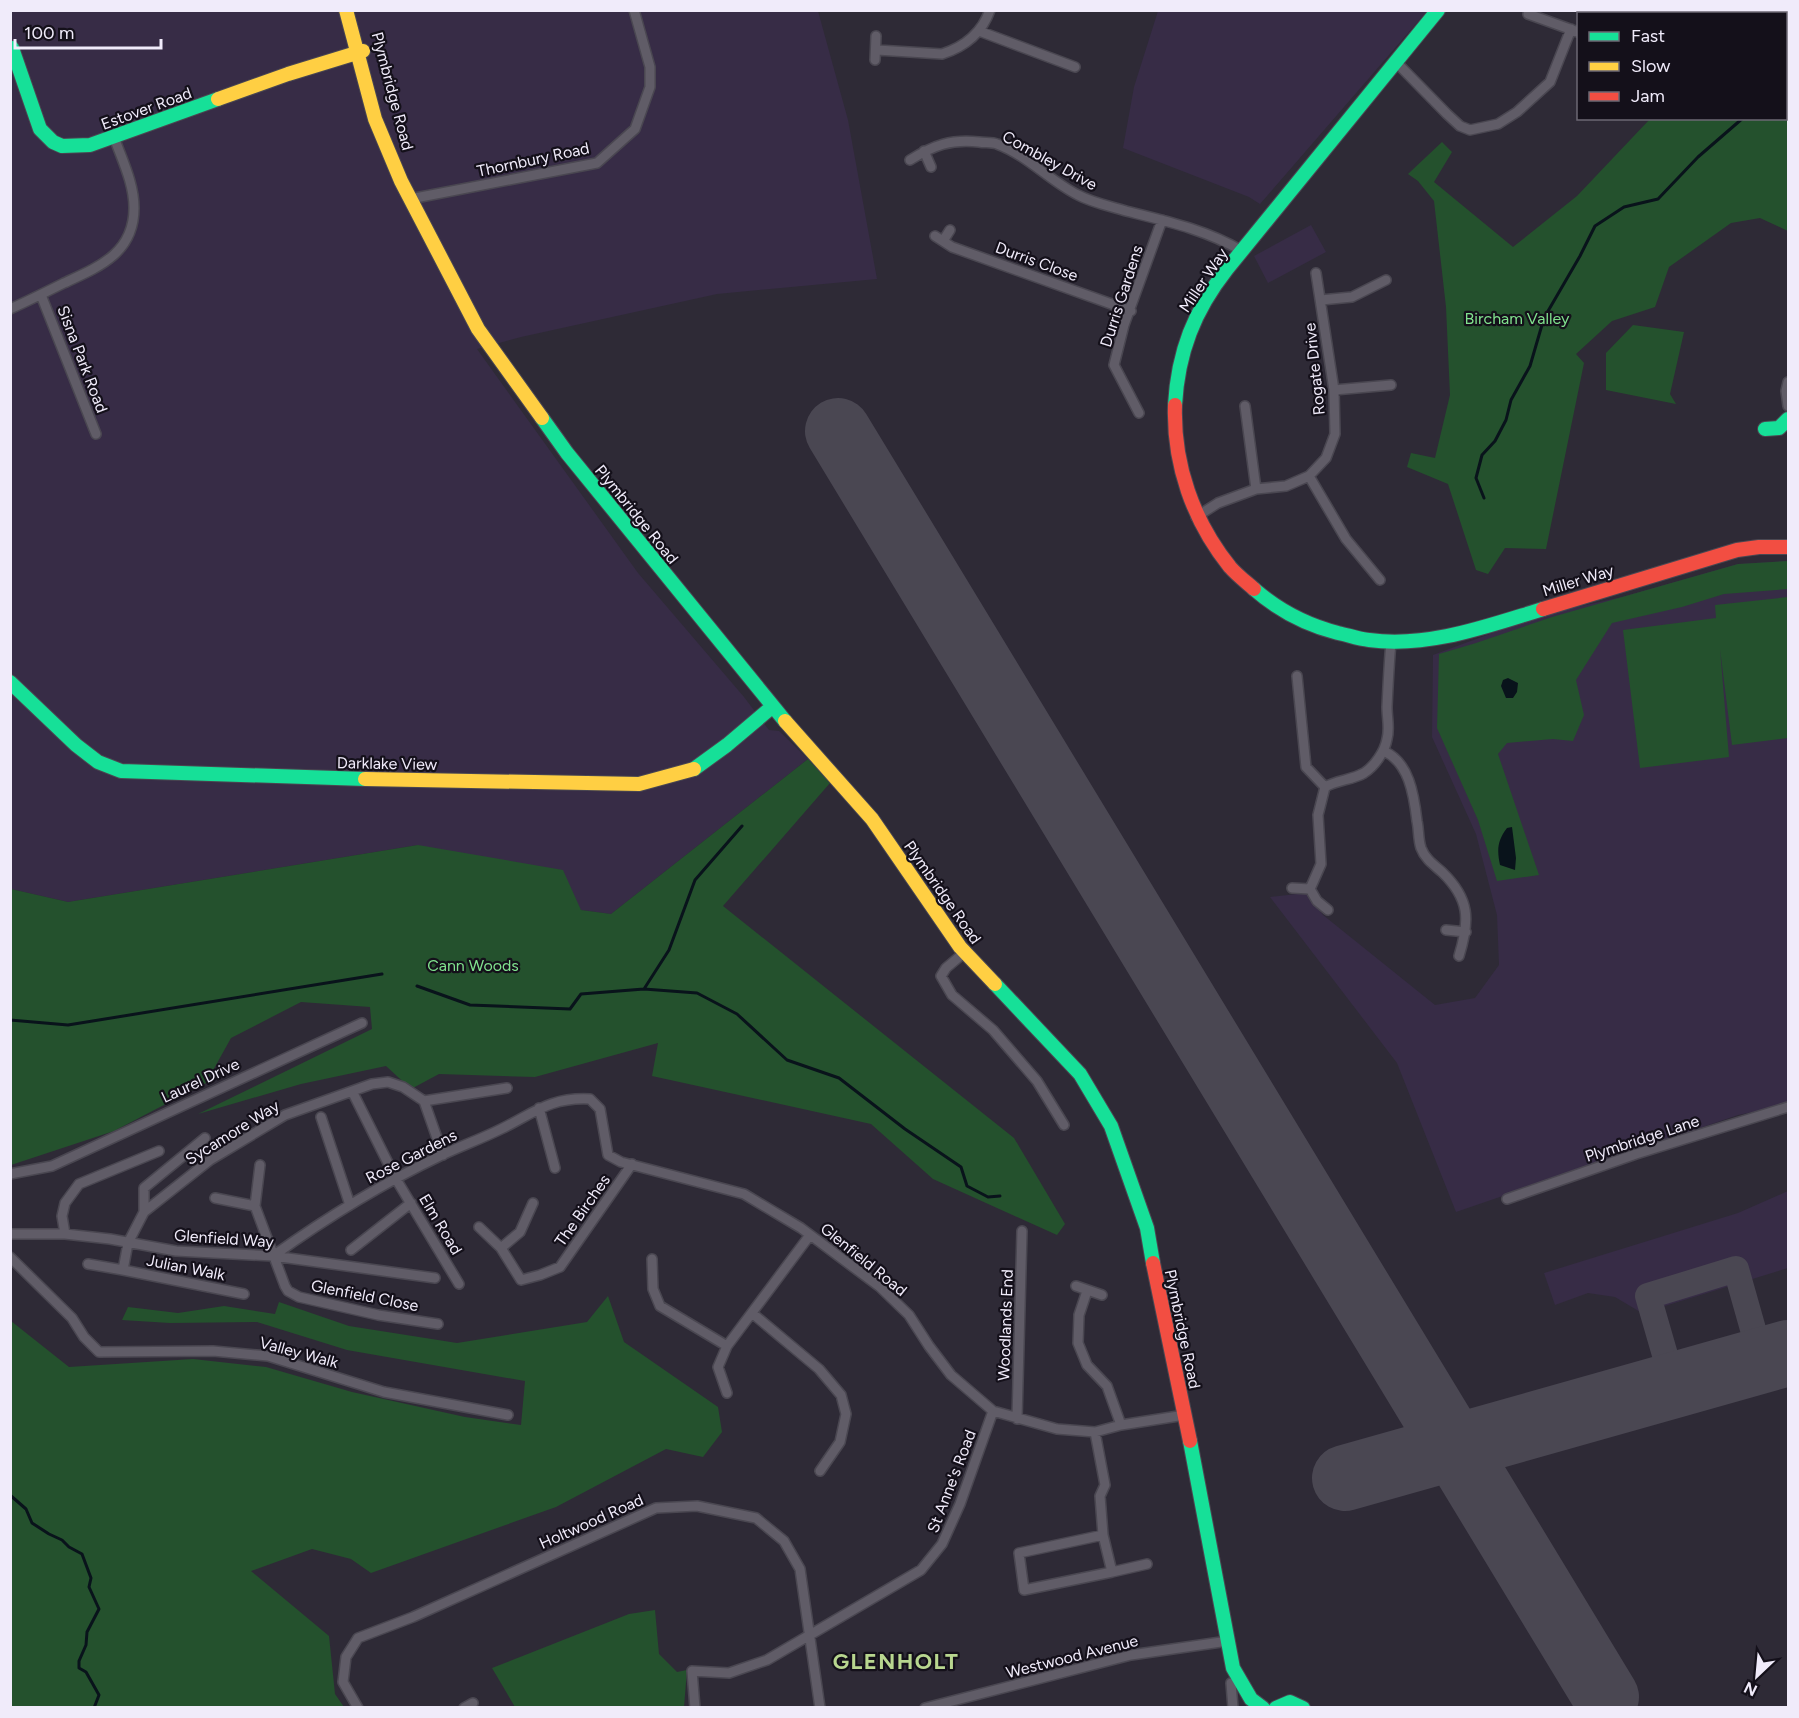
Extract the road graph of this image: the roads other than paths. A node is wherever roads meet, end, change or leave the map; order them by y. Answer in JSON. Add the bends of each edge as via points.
{"nodes":[{"id":1,"x":346,"y":10,"type":"edge"},
{"id":2,"x":354,"y":10,"type":"edge"},
{"id":3,"x":634,"y":10,"type":"edge"},
{"id":4,"x":990,"y":10,"type":"edge"},
{"id":5,"x":1438,"y":10,"type":"edge"},
{"id":6,"x":1528,"y":14,"type":"dead end"},
{"id":7,"x":979,"y":31,"type":"junction"},
{"id":8,"x":1574,"y":31,"type":"edge"},
{"id":9,"x":876,"y":36,"type":"dead end"},
{"id":10,"x":11,"y":46,"type":"edge"},
{"id":11,"x":361,"y":52,"type":"junction"},
{"id":12,"x":1396,"y":62,"type":"junction"},
{"id":13,"x":1075,"y":68,"type":"dead end"},
{"id":14,"x":114,"y":137,"type":"junction"},
{"id":15,"x":924,"y":151,"type":"junction"},
{"id":16,"x":910,"y":160,"type":"dead end"},
{"id":17,"x":931,"y":167,"type":"dead end"},
{"id":18,"x":410,"y":200,"type":"junction"},
{"id":19,"x":1162,"y":220,"type":"junction"},
{"id":20,"x":950,"y":230,"type":"dead end"},
{"id":21,"x":1242,"y":251,"type":"junction"},
{"id":22,"x":1316,"y":273,"type":"dead end"},
{"id":23,"x":1386,"y":280,"type":"dead end"},
{"id":24,"x":41,"y":295,"type":"junction"},
{"id":25,"x":1321,"y":300,"type":"junction"},
{"id":26,"x":11,"y":306,"type":"edge"},
{"id":27,"x":1131,"y":310,"type":"junction"},
{"id":28,"x":1788,"y":382,"type":"edge"},
{"id":29,"x":1391,"y":385,"type":"dead end"},
{"id":30,"x":1334,"y":390,"type":"junction"},
{"id":31,"x":1788,"y":405,"type":"edge"},
{"id":32,"x":1245,"y":406,"type":"dead end"},
{"id":33,"x":1138,"y":413,"type":"dead end"},
{"id":34,"x":1788,"y":418,"type":"edge"},
{"id":35,"x":1765,"y":429,"type":"dead end"},
{"id":36,"x":96,"y":434,"type":"dead end"},
{"id":37,"x":1309,"y":476,"type":"junction"},
{"id":38,"x":1256,"y":489,"type":"junction"},
{"id":39,"x":1196,"y":517,"type":"junction"},
{"id":40,"x":1788,"y":547,"type":"edge"},
{"id":41,"x":1380,"y":580,"type":"dead end"},
{"id":42,"x":1391,"y":642,"type":"junction"},
{"id":43,"x":1297,"y":676,"type":"dead end"},
{"id":44,"x":10,"y":682,"type":"edge"},
{"id":45,"x":772,"y":707,"type":"junction"},
{"id":46,"x":1383,"y":751,"type":"junction"},
{"id":47,"x":1325,"y":787,"type":"junction"},
{"id":48,"x":1292,"y":888,"type":"dead end"},
{"id":49,"x":1310,"y":889,"type":"junction"},
{"id":50,"x":1328,"y":910,"type":"dead end"},
{"id":51,"x":1446,"y":930,"type":"dead end"},
{"id":52,"x":1466,"y":932,"type":"junction"},
{"id":53,"x":965,"y":952,"type":"junction"},
{"id":54,"x":1459,"y":956,"type":"dead end"},
{"id":55,"x":362,"y":1023,"type":"dead end"},
{"id":56,"x":507,"y":1088,"type":"dead end"},
{"id":57,"x":352,"y":1091,"type":"junction"},
{"id":58,"x":571,"y":1098,"type":"joint"},
{"id":59,"x":424,"y":1101,"type":"junction"},
{"id":60,"x":1788,"y":1107,"type":"edge"},
{"id":61,"x":539,"y":1108,"type":"junction"},
{"id":62,"x":321,"y":1117,"type":"dead end"},
{"id":63,"x":1064,"y":1125,"type":"dead end"},
{"id":64,"x":205,"y":1138,"type":"dead end"},
{"id":65,"x":159,"y":1151,"type":"dead end"},
{"id":66,"x":443,"y":1155,"type":"junction"},
{"id":67,"x":632,"y":1164,"type":"junction"},
{"id":68,"x":260,"y":1165,"type":"dead end"},
{"id":69,"x":555,"y":1167,"type":"dead end"},
{"id":70,"x":10,"y":1174,"type":"edge"},
{"id":71,"x":396,"y":1179,"type":"junction"},
{"id":72,"x":215,"y":1198,"type":"dead end"},
{"id":73,"x":1507,"y":1199,"type":"dead end"},
{"id":74,"x":411,"y":1203,"type":"junction"},
{"id":75,"x":533,"y":1203,"type":"dead end"},
{"id":76,"x":350,"y":1205,"type":"junction"},
{"id":77,"x":255,"y":1206,"type":"junction"},
{"id":78,"x":144,"y":1212,"type":"junction"},
{"id":79,"x":479,"y":1227,"type":"dead end"},
{"id":80,"x":1022,"y":1231,"type":"dead end"},
{"id":81,"x":10,"y":1234,"type":"edge"},
{"id":82,"x":65,"y":1234,"type":"junction"},
{"id":83,"x":810,"y":1234,"type":"junction"},
{"id":84,"x":128,"y":1243,"type":"junction"},
{"id":85,"x":501,"y":1248,"type":"junction"},
{"id":86,"x":351,"y":1250,"type":"dead end"},
{"id":87,"x":273,"y":1256,"type":"junction"},
{"id":88,"x":10,"y":1257,"type":"edge"},
{"id":89,"x":652,"y":1259,"type":"dead end"},
{"id":90,"x":88,"y":1264,"type":"dead end"},
{"id":91,"x":123,"y":1270,"type":"junction"},
{"id":92,"x":435,"y":1278,"type":"dead end"},
{"id":93,"x":459,"y":1284,"type":"dead end"},
{"id":94,"x":1076,"y":1286,"type":"dead end"},
{"id":95,"x":1087,"y":1292,"type":"junction"},
{"id":96,"x":244,"y":1294,"type":"dead end"},
{"id":97,"x":1102,"y":1295,"type":"dead end"},
{"id":98,"x":752,"y":1313,"type":"junction"},
{"id":99,"x":438,"y":1324,"type":"dead end"},
{"id":100,"x":727,"y":1346,"type":"junction"},
{"id":101,"x":727,"y":1393,"type":"dead end"},
{"id":102,"x":993,"y":1411,"type":"junction"},
{"id":103,"x":508,"y":1415,"type":"dead end"},
{"id":104,"x":1185,"y":1416,"type":"junction"},
{"id":105,"x":1017,"y":1419,"type":"junction"},
{"id":106,"x":1121,"y":1425,"type":"junction"},
{"id":107,"x":1095,"y":1432,"type":"junction"},
{"id":108,"x":820,"y":1471,"type":"dead end"},
{"id":109,"x":1103,"y":1536,"type":"junction"},
{"id":110,"x":1147,"y":1564,"type":"dead end"},
{"id":111,"x":1112,"y":1572,"type":"junction"},
{"id":112,"x":810,"y":1636,"type":"junction"},
{"id":113,"x":1228,"y":1641,"type":"junction"},
{"id":114,"x":1231,"y":1683,"type":"dead end"},
{"id":115,"x":473,"y":1703,"type":"dead end"},
{"id":116,"x":358,"y":1707,"type":"edge"},
{"id":117,"x":464,"y":1707,"type":"edge"},
{"id":118,"x":695,"y":1707,"type":"edge"},
{"id":119,"x":819,"y":1707,"type":"edge"},
{"id":120,"x":925,"y":1707,"type":"edge"},
{"id":121,"x":1233,"y":1707,"type":"edge"},
{"id":122,"x":1263,"y":1707,"type":"edge"},
{"id":123,"x":1276,"y":1707,"type":"edge"},
{"id":124,"x":1303,"y":1707,"type":"edge"}],
"edges":[{"from":1,"to":11,"type":"main road","name":"Plymbridge Road"},
{"from":2,"to":11,"type":"main road","name":"Plymbridge Road"},
{"from":3,"to":18,"type":"street","name":"Thornbury Road","via":[[650,67],[650,87],[634,129],[597,163]]},
{"from":4,"to":7,"type":"street"},
{"from":5,"to":12,"type":"main road","name":"Miller Way"},
{"from":6,"to":8,"type":"street"},
{"from":7,"to":9,"type":"street","via":[[963,45],[942,54],[876,55]]},
{"from":7,"to":13,"type":"street"},
{"from":8,"to":12,"type":"street","via":[[1550,82],[1498,123],[1470,130],[1460,126]]},
{"from":10,"to":14,"type":"main road","name":"Estover Road","via":[[32,115],[49,140],[74,148]]},
{"from":11,"to":14,"type":"main road","name":"Estover Road"},
{"from":11,"to":18,"type":"main road","name":"Plymbridge Road","via":[[375,119]]},
{"from":12,"to":21,"type":"main road","name":"Miller Way"},
{"from":14,"to":24,"type":"street","name":"Sisna Park Road","via":[[134,209],[126,239],[102,265]]},
{"from":15,"to":16,"type":"street","name":"Combley Drive"},
{"from":15,"to":17,"type":"street"},
{"from":15,"to":19,"type":"street","name":"Combley Drive","via":[[948,141],[997,144],[1077,195]]},
{"from":18,"to":45,"type":"main road","name":"Plymbridge Road","via":[[478,329],[556,440]]},
{"from":19,"to":21,"type":"street","name":"Combley Drive","via":[[1222,239]]},
{"from":19,"to":27,"type":"street","name":"Durris Gardens"},
{"from":20,"to":27,"type":"street","name":"Durris Close","via":[[939,238],[952,247]]},
{"from":21,"to":39,"type":"main road","name":"Miller Way","via":[[1200,307],[1180,357],[1174,385],[1176,453]]},
{"from":22,"to":25,"type":"street","name":"Rogate Drive"},
{"from":23,"to":25,"type":"street","via":[[1352,297]]},
{"from":24,"to":26,"type":"street","name":"Sisna Park Road"},
{"from":24,"to":36,"type":"street","name":"Sisna Park Road"},
{"from":25,"to":30,"type":"street","name":"Rogate Drive"},
{"from":27,"to":33,"type":"street","name":"Durris Gardens","via":[[1114,365]]},
{"from":28,"to":31,"type":"street"},
{"from":29,"to":30,"type":"street"},
{"from":30,"to":37,"type":"street","name":"Rogate Drive","via":[[1335,434],[1326,458]]},
{"from":32,"to":38,"type":"street"},
{"from":34,"to":35,"type":"main road","via":[[1779,428]]},
{"from":37,"to":38,"type":"street","name":"Rogate Drive","via":[[1286,486]]},
{"from":37,"to":41,"type":"street","via":[[1346,539]]},
{"from":38,"to":39,"type":"street","name":"Rogate Drive","via":[[1218,503]]},
{"from":39,"to":42,"type":"main road","name":"Miller Way","via":[[1231,568],[1270,604],[1320,628]]},
{"from":40,"to":42,"type":"main road","name":"Miller Way","via":[[1737,550],[1442,638]]},
{"from":42,"to":46,"type":"street","via":[[1388,729]]},
{"from":43,"to":47,"type":"street","via":[[1304,696],[1306,767]]},
{"from":44,"to":45,"type":"main road","name":"Darklake View","via":[[76,746],[98,762],[121,771],[367,780],[639,784],[697,768]]},
{"from":45,"to":53,"type":"main road","name":"Plymbridge Road","via":[[872,819]]},
{"from":46,"to":47,"type":"street","via":[[1364,773]]},
{"from":46,"to":52,"type":"street","via":[[1402,766],[1414,798],[1422,851],[1461,895],[1466,909]]},
{"from":47,"to":49,"type":"street","via":[[1318,815],[1321,864]]},
{"from":48,"to":49,"type":"street"},
{"from":49,"to":50,"type":"street"},
{"from":51,"to":52,"type":"street"},
{"from":52,"to":54,"type":"street"},
{"from":53,"to":63,"type":"street","via":[[941,976],[952,995],[993,1030],[1037,1081]]},
{"from":53,"to":104,"type":"main road","name":"Plymbridge Road","via":[[1080,1074],[1112,1126],[1146,1228]]},
{"from":55,"to":70,"type":"street","name":"Laurel Drive","via":[[52,1166]]},
{"from":56,"to":59,"type":"street"},
{"from":57,"to":59,"type":"street","name":"Sycamore Way","via":[[388,1082]]},
{"from":57,"to":71,"type":"street","name":"Elm Road"},
{"from":57,"to":78,"type":"street","name":"Sycamore Way","via":[[285,1115],[210,1160]]},
{"from":58,"to":61,"type":"street","name":"Rose Gardens"},
{"from":58,"to":67,"type":"street","name":"Glenfield Road","via":[[590,1099],[600,1109],[608,1155]]},
{"from":59,"to":66,"type":"street"},
{"from":60,"to":73,"type":"street","name":"Plymbridge Lane"},
{"from":61,"to":66,"type":"street","name":"Rose Gardens"},
{"from":61,"to":69,"type":"street"},
{"from":62,"to":76,"type":"street"},
{"from":64,"to":78,"type":"street","via":[[144,1188]]},
{"from":65,"to":82,"type":"street","via":[[79,1184],[65,1203]]},
{"from":66,"to":71,"type":"street","name":"Rose Gardens"},
{"from":67,"to":83,"type":"street","name":"Glenfield Road","via":[[744,1194]]},
{"from":67,"to":85,"type":"street","name":"The Birches","via":[[560,1267],[521,1280]]},
{"from":68,"to":77,"type":"street"},
{"from":71,"to":74,"type":"street","name":"Elm Road"},
{"from":71,"to":76,"type":"street","name":"Rose Gardens"},
{"from":72,"to":77,"type":"street"},
{"from":74,"to":86,"type":"street"},
{"from":74,"to":93,"type":"street","name":"Elm Road"},
{"from":75,"to":85,"type":"street","via":[[520,1232]]},
{"from":76,"to":87,"type":"street","name":"Rose Gardens"},
{"from":77,"to":87,"type":"street","name":"Glenfield Close"},
{"from":78,"to":84,"type":"street","name":"Sycamore Way"},
{"from":79,"to":85,"type":"street","name":"The Birches"},
{"from":80,"to":105,"type":"street","name":"Woodlands End"},
{"from":81,"to":82,"type":"street","name":"Glenfield Way"},
{"from":82,"to":84,"type":"street","name":"Glenfield Way"},
{"from":83,"to":98,"type":"street"},
{"from":83,"to":102,"type":"street","name":"Glenfield Road","via":[[880,1287],[909,1315],[951,1375]]},
{"from":84,"to":87,"type":"street","name":"Glenfield Way","via":[[176,1251]]},
{"from":84,"to":91,"type":"street","name":"Julian Walk"},
{"from":87,"to":92,"type":"street","name":"Glenfield Way"},
{"from":87,"to":99,"type":"street","name":"Glenfield Close","via":[[288,1291],[299,1297]]},
{"from":88,"to":103,"type":"street","name":"Valley Walk","via":[[72,1318],[99,1352],[213,1351],[268,1356],[384,1392]]},
{"from":89,"to":100,"type":"street","via":[[653,1289],[660,1306]]},
{"from":90,"to":91,"type":"street","name":"Julian Walk"},
{"from":91,"to":96,"type":"street","name":"Julian Walk"},
{"from":94,"to":95,"type":"street"},
{"from":95,"to":97,"type":"street"},
{"from":95,"to":106,"type":"street","via":[[1078,1315],[1078,1343],[1087,1365],[1107,1386]]},
{"from":98,"to":100,"type":"street"},
{"from":98,"to":108,"type":"street","via":[[819,1369],[841,1395],[846,1414],[840,1442]]},
{"from":100,"to":101,"type":"street","via":[[718,1367]]},
{"from":102,"to":105,"type":"street","name":"Glenfield Road"},
{"from":102,"to":112,"type":"street","name":"St Anne's Road","via":[[942,1544],[921,1570]]},
{"from":104,"to":106,"type":"street","name":"Glenfield Road"},
{"from":104,"to":113,"type":"main road","name":"Plymbridge Road"},
{"from":105,"to":107,"type":"street","name":"Glenfield Road","via":[[1057,1429]]},
{"from":106,"to":107,"type":"street","name":"Glenfield Road"},
{"from":107,"to":109,"type":"street","via":[[1105,1485],[1100,1496]]},
{"from":109,"to":111,"type":"street"},
{"from":109,"to":111,"type":"street","via":[[1019,1553],[1024,1590]]},
{"from":110,"to":111,"type":"street"},
{"from":112,"to":116,"type":"street","name":"Holtwood Road","via":[[800,1569],[784,1541],[756,1518],[697,1506],[656,1508],[358,1638],[346,1657],[343,1682]]},
{"from":112,"to":118,"type":"street","name":"St Anne's Road","via":[[766,1660],[729,1673],[692,1671]]},
{"from":112,"to":119,"type":"street","name":"Holtwood Road"},
{"from":113,"to":120,"type":"street","name":"Westwood Avenue","via":[[1131,1655]]},
{"from":113,"to":122,"type":"main road","name":"Plymbridge Road","via":[[1233,1668],[1251,1699]]},
{"from":114,"to":121,"type":"street"},
{"from":115,"to":117,"type":"street"},
{"from":123,"to":124,"type":"main road","via":[[1290,1702]]}]}
